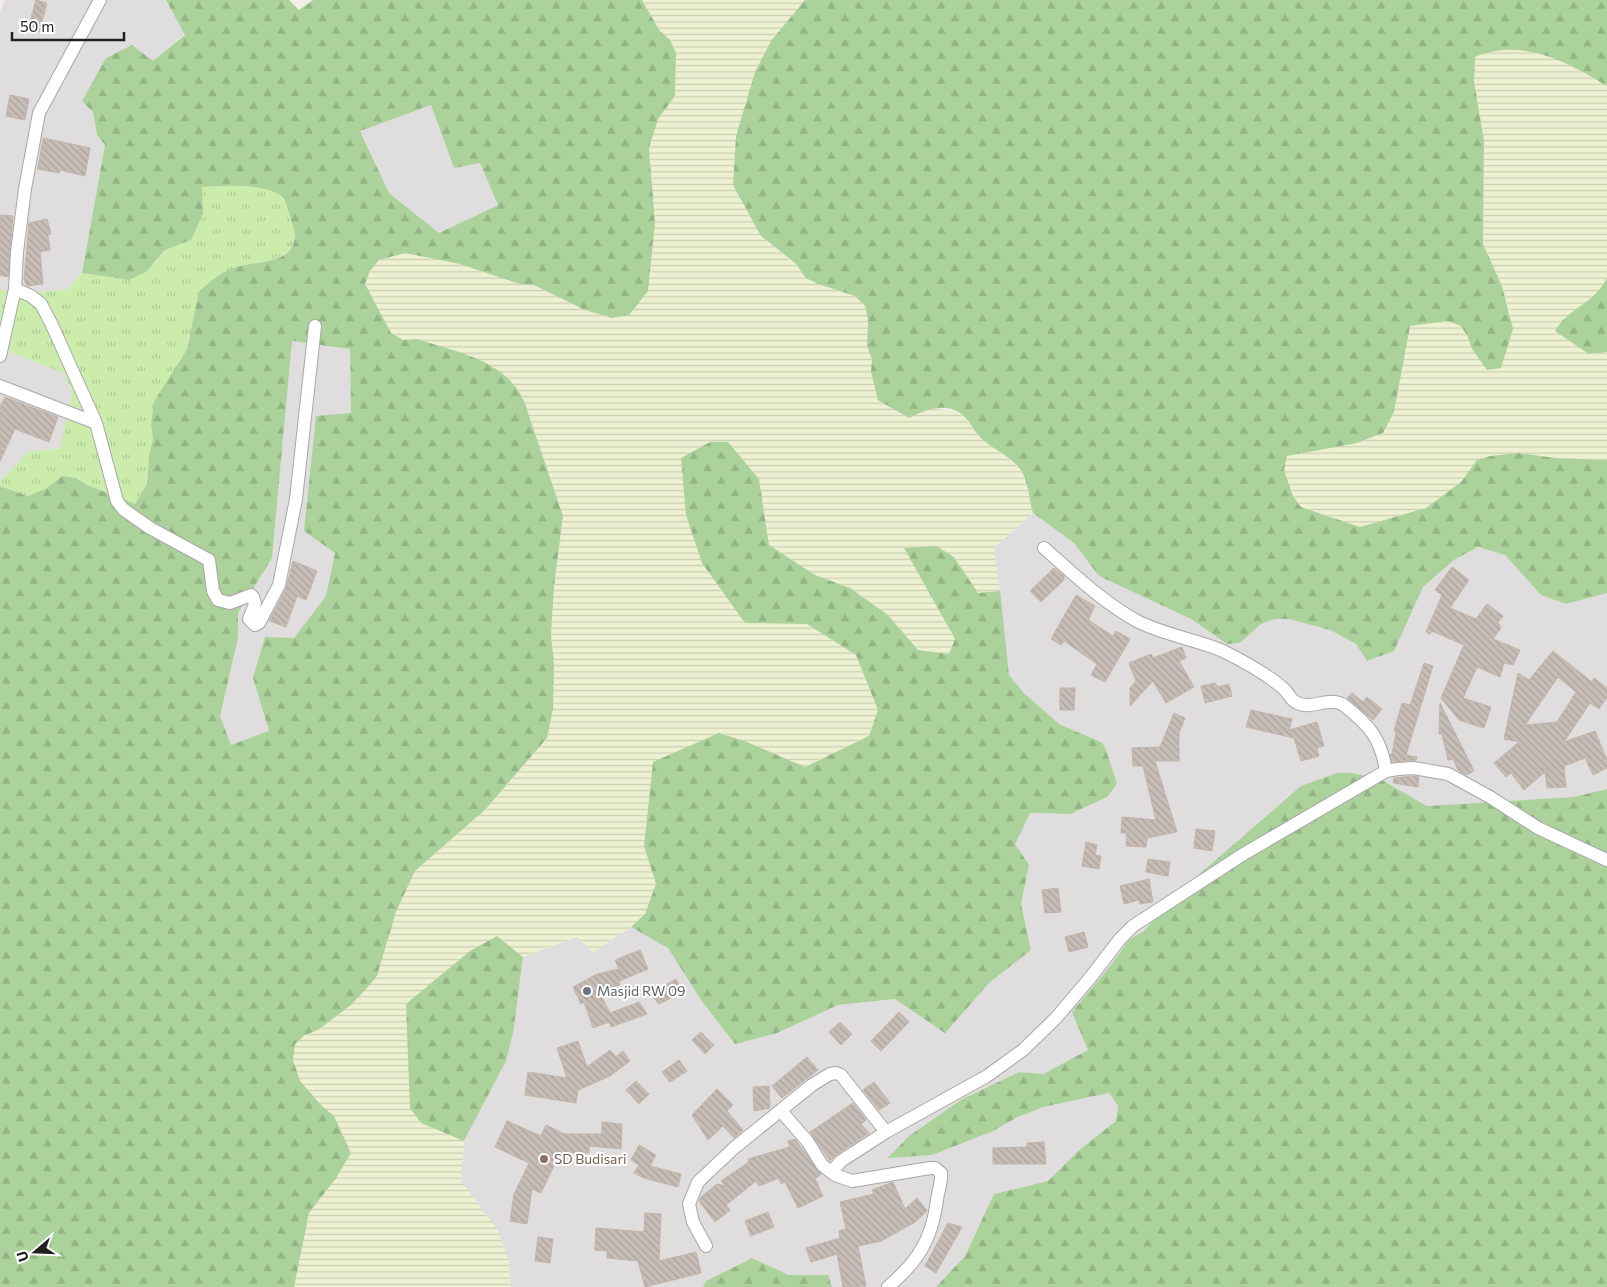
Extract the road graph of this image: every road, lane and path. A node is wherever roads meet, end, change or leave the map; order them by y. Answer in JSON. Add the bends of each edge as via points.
{"nodes":[{"id":1,"x":100,"y":0,"type":"edge"},
{"id":2,"x":16,"y":289,"type":"junction"},
{"id":3,"x":315,"y":326,"type":"dead end"},
{"id":4,"x":0,"y":356,"type":"edge"},
{"id":5,"x":0,"y":386,"type":"edge"},
{"id":6,"x":96,"y":423,"type":"junction"},
{"id":7,"x":1044,"y":548,"type":"dead end"},
{"id":8,"x":1386,"y":771,"type":"junction"},
{"id":9,"x":1607,"y":860,"type":"edge"},
{"id":10,"x":781,"y":1110,"type":"junction"},
{"id":11,"x":886,"y":1132,"type":"junction"},
{"id":12,"x":834,"y":1175,"type":"junction"},
{"id":13,"x":706,"y":1246,"type":"dead end"},
{"id":14,"x":888,"y":1287,"type":"edge"}],
"edges":[{"from":1,"to":2,"type":"street","via":[[39,113],[25,189]]},
{"from":2,"to":4,"type":"street"},
{"from":2,"to":6,"type":"street","via":[[41,304]]},
{"from":3,"to":6,"type":"street","via":[[296,499],[279,584],[255,625],[249,619],[255,604],[251,595],[230,603],[218,600],[213,591],[209,560],[150,528],[120,505]]},
{"from":5,"to":6,"type":"street"},
{"from":7,"to":8,"type":"street","via":[[1100,595],[1137,620],[1156,630],[1221,650],[1284,689],[1294,702],[1310,706],[1333,701],[1344,706],[1377,736]]},
{"from":8,"to":9,"type":"street","via":[[1414,768],[1448,774],[1538,828]]},
{"from":8,"to":11,"type":"street","via":[[1242,855],[1133,926],[1056,1018],[1022,1050],[987,1076]]},
{"from":10,"to":11,"type":"street","via":[[812,1085],[836,1073],[841,1075]]},
{"from":10,"to":12,"type":"street","via":[[808,1142],[822,1165]]},
{"from":10,"to":13,"type":"street","via":[[698,1182],[689,1204],[693,1222]]},
{"from":11,"to":12,"type":"street","via":[[841,1161]]},
{"from":12,"to":14,"type":"street","via":[[852,1181],[930,1168],[940,1170],[936,1213],[927,1242],[911,1265]]}]}
